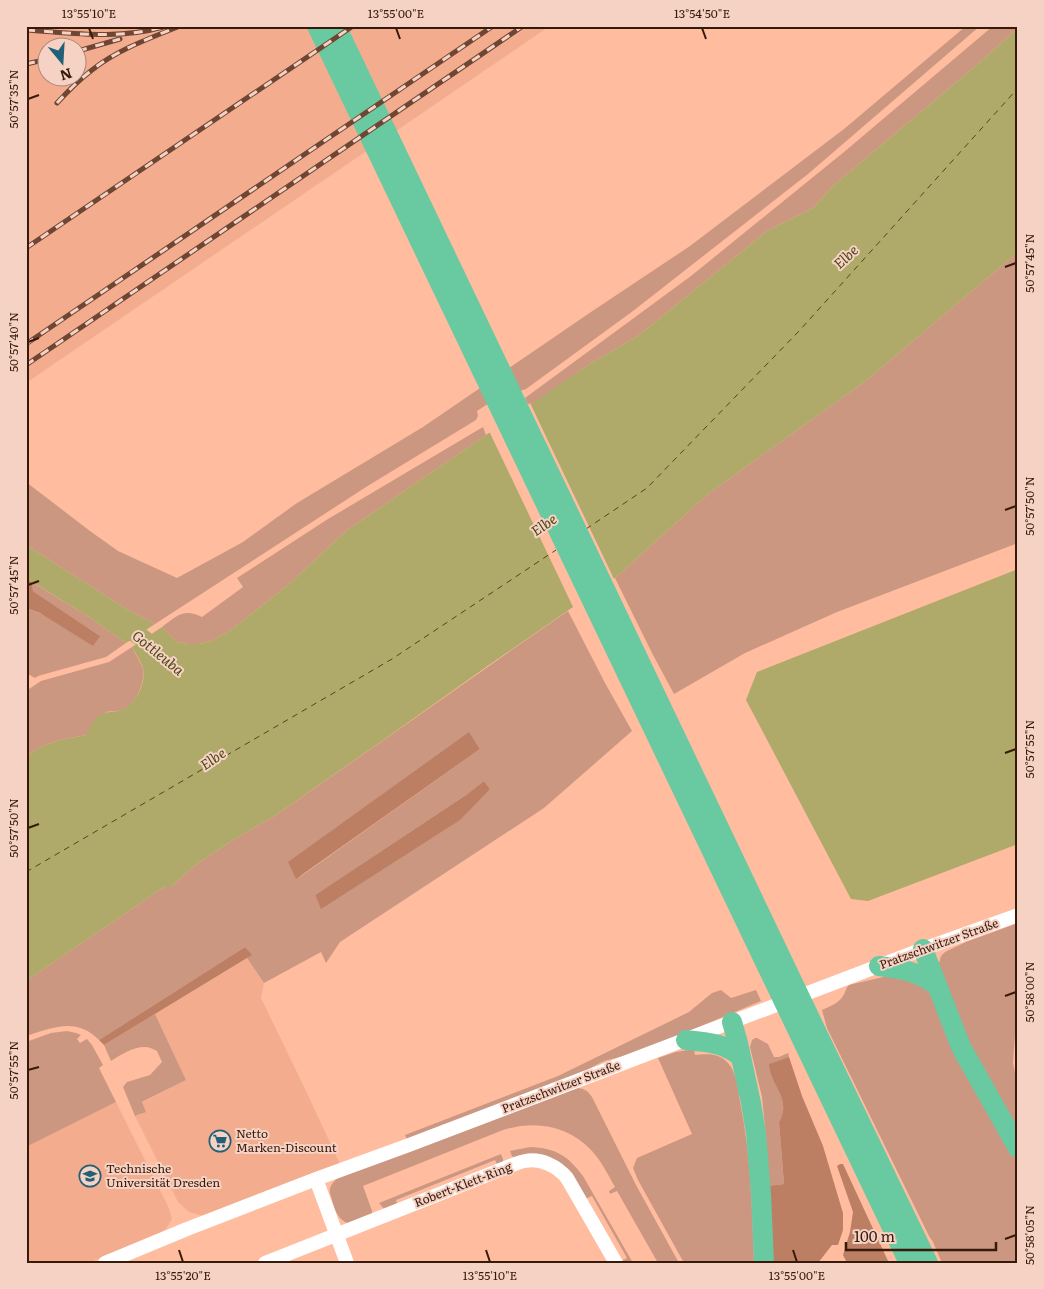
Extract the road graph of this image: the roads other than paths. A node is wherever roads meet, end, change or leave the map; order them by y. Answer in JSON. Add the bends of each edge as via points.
{"nodes":[{"id":1,"x":317,"y":26,"type":"edge"},
{"id":2,"x":336,"y":26,"type":"edge"},
{"id":3,"x":1018,"y":915,"type":"edge"},
{"id":4,"x":923,"y":949,"type":"junction"},
{"id":5,"x":879,"y":966,"type":"junction"},
{"id":6,"x":936,"y":985,"type":"junction"},
{"id":7,"x":732,"y":1022,"type":"junction"},
{"id":8,"x":810,"y":1036,"type":"junction"},
{"id":9,"x":686,"y":1040,"type":"junction"},
{"id":10,"x":741,"y":1057,"type":"junction"},
{"id":11,"x":1018,"y":1148,"type":"edge"},
{"id":12,"x":316,"y":1179,"type":"junction"},
{"id":13,"x":336,"y":1235,"type":"junction"},
{"id":14,"x":907,"y":1260,"type":"edge"},
{"id":15,"x":105,"y":1263,"type":"edge"},
{"id":16,"x":265,"y":1263,"type":"edge"},
{"id":17,"x":347,"y":1263,"type":"edge"},
{"id":18,"x":616,"y":1263,"type":"edge"},
{"id":19,"x":764,"y":1263,"type":"edge"},
{"id":20,"x":928,"y":1263,"type":"edge"}],
"edges":[{"from":1,"to":8,"type":"highway"},
{"from":2,"to":8,"type":"highway"},
{"from":3,"to":4,"type":"street","name":"Pratzschwitzer Straße"},
{"from":4,"to":5,"type":"street","name":"Pratzschwitzer Straße"},
{"from":4,"to":6,"type":"highway"},
{"from":5,"to":6,"type":"highway","via":[[912,972]]},
{"from":5,"to":7,"type":"street","name":"Pratzschwitzer Straße"},
{"from":6,"to":11,"type":"highway","via":[[961,1047]]},
{"from":7,"to":9,"type":"street","name":"Pratzschwitzer Straße"},
{"from":7,"to":10,"type":"highway"},
{"from":8,"to":14,"type":"highway"},
{"from":8,"to":20,"type":"highway"},
{"from":9,"to":10,"type":"highway","via":[[713,1043]]},
{"from":9,"to":12,"type":"street","name":"Pratzschwitzer Straße"},
{"from":10,"to":19,"type":"highway","via":[[758,1156]]},
{"from":12,"to":13,"type":"street"},
{"from":12,"to":15,"type":"street","name":"Pratzschwitzer Straße"},
{"from":13,"to":16,"type":"street","name":"Robert-Klett-Ring"},
{"from":13,"to":17,"type":"street"},
{"from":13,"to":18,"type":"street","name":"Robert-Klett-Ring","via":[[510,1166],[539,1161],[552,1165],[567,1178]]}]}
